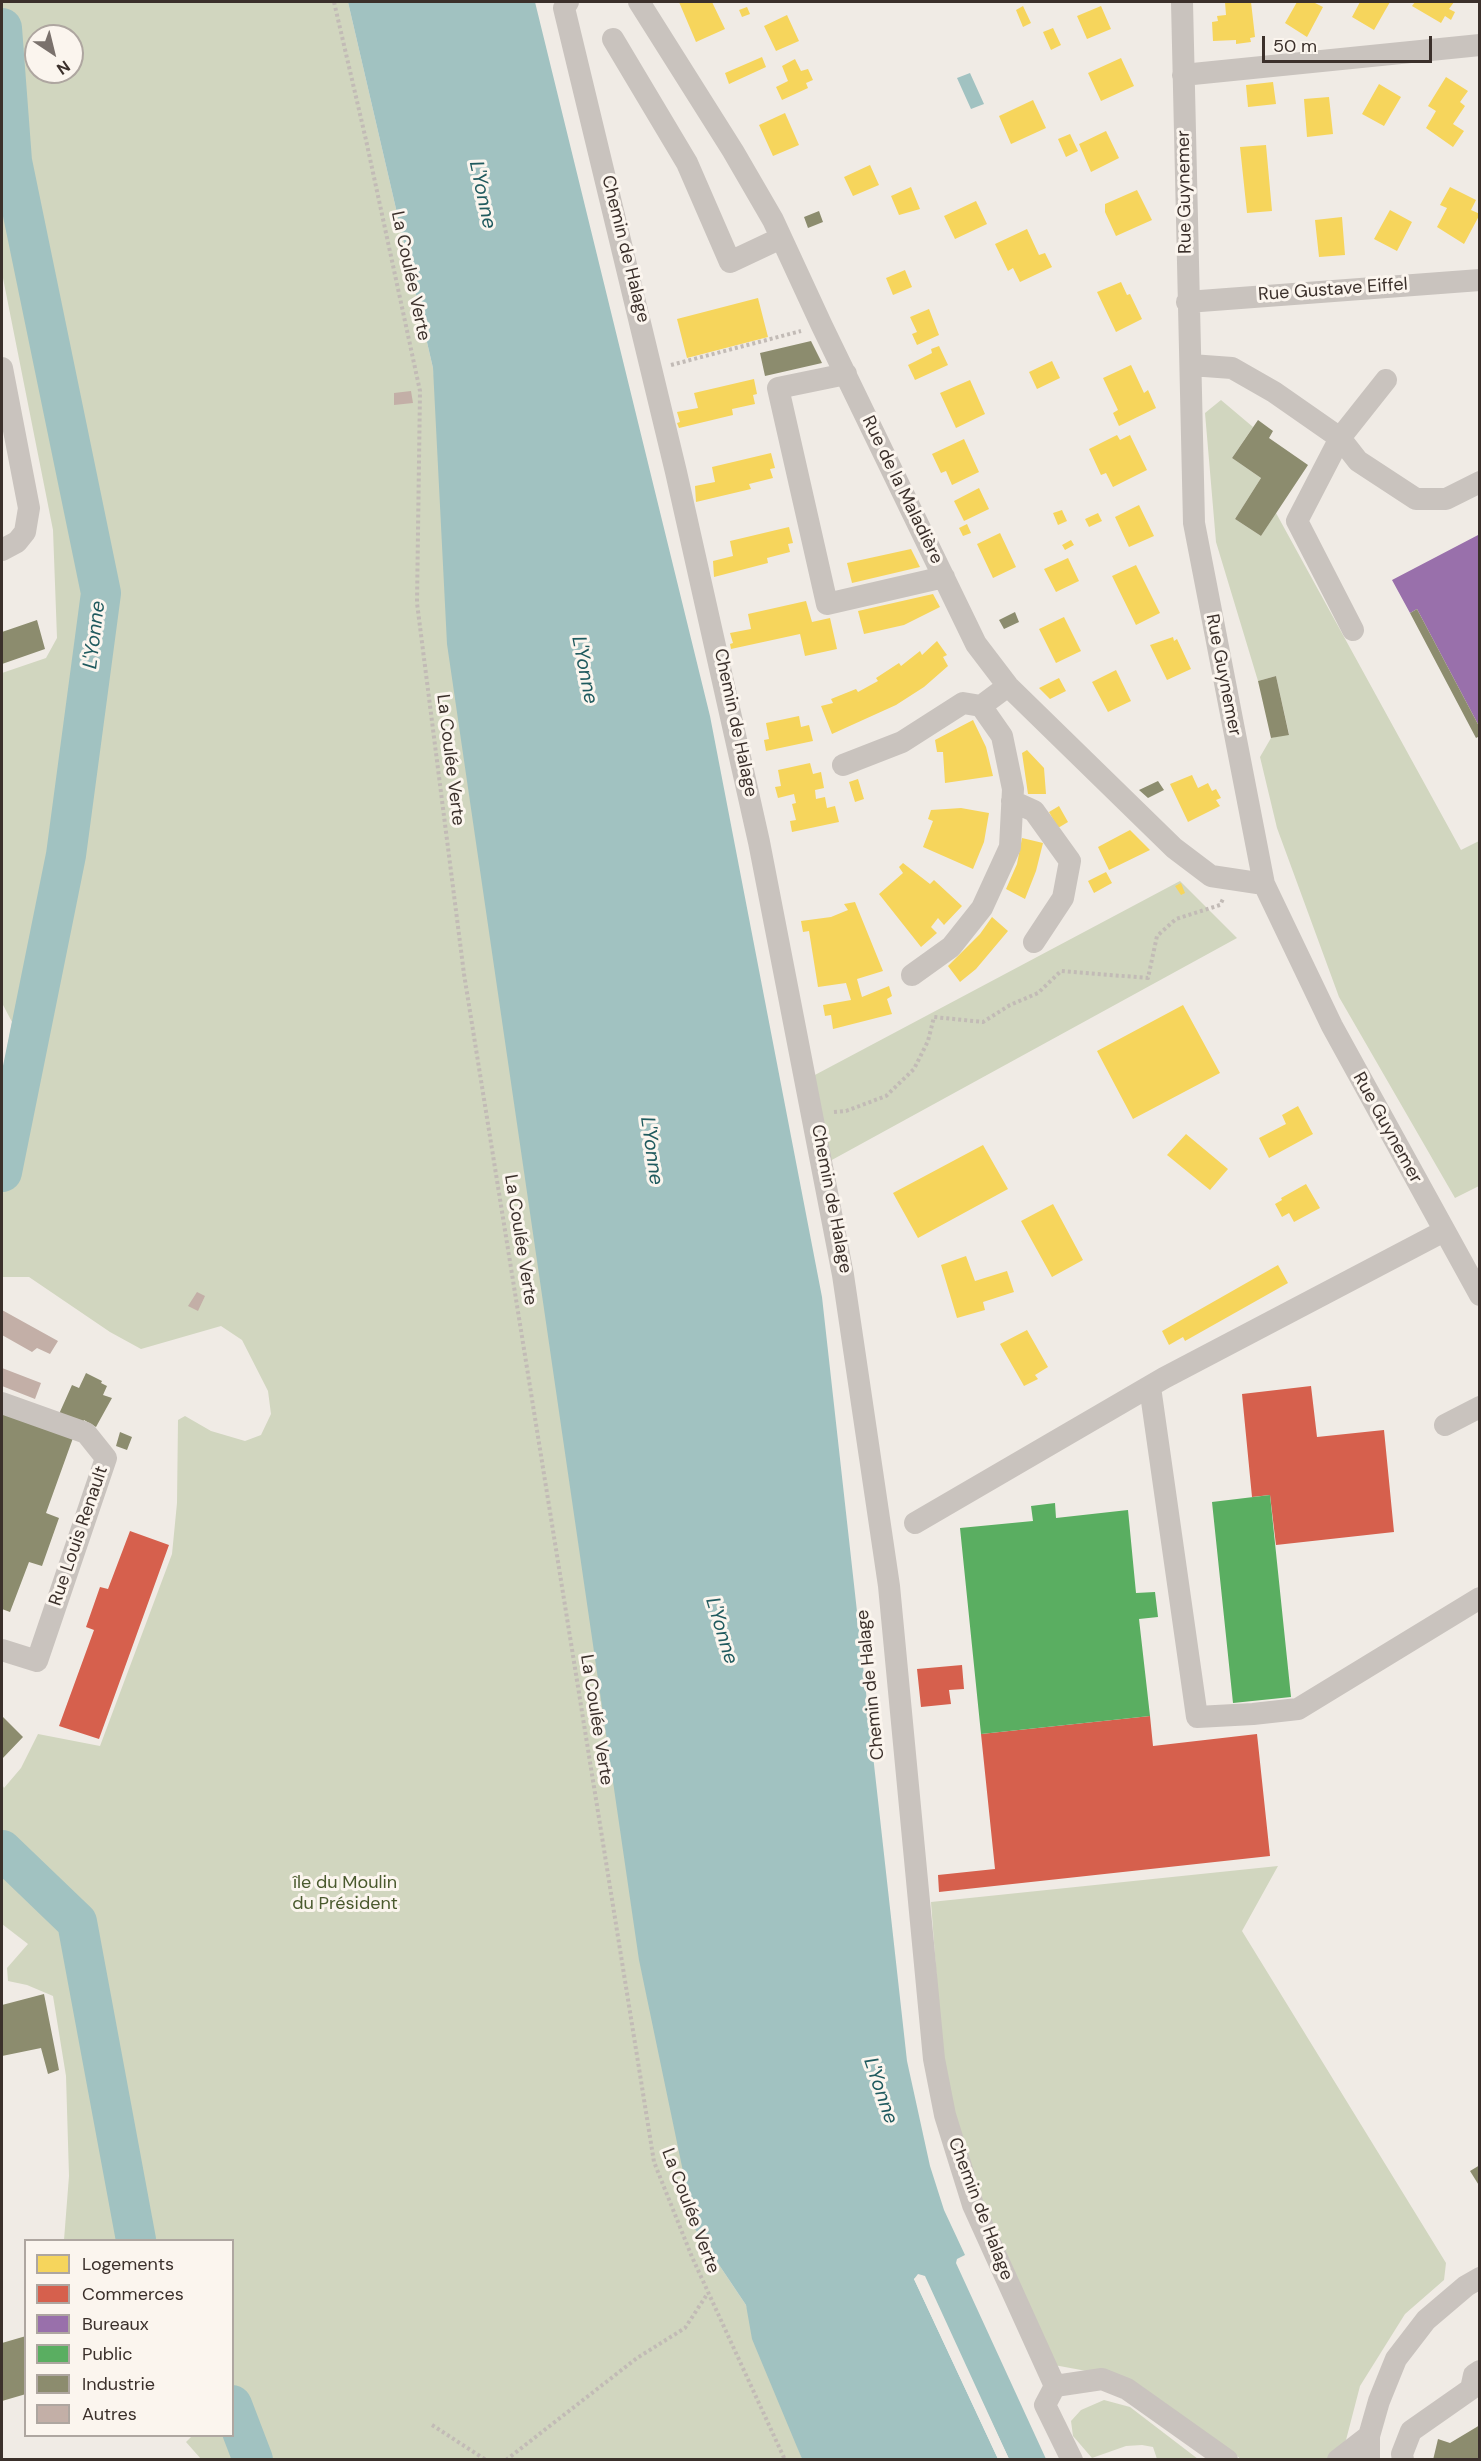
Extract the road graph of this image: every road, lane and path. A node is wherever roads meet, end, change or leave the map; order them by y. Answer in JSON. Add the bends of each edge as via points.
{"nodes":[{"id":1,"x":334,"y":2,"type":"edge"},
{"id":2,"x":568,"y":2,"type":"edge"},
{"id":3,"x":639,"y":2,"type":"edge"},
{"id":4,"x":1182,"y":2,"type":"edge"},
{"id":5,"x":613,"y":39,"type":"dead end"},
{"id":6,"x":1479,"y":45,"type":"edge"},
{"id":7,"x":1183,"y":75,"type":"junction"},
{"id":8,"x":781,"y":238,"type":"junction"},
{"id":9,"x":1479,"y":280,"type":"edge"},
{"id":10,"x":1187,"y":302,"type":"junction"},
{"id":11,"x":822,"y":326,"type":"junction"},
{"id":12,"x":1191,"y":365,"type":"junction"},
{"id":13,"x":2,"y":369,"type":"edge"},
{"id":14,"x":652,"y":370,"type":"junction"},
{"id":15,"x":846,"y":374,"type":"junction"},
{"id":16,"x":1386,"y":380,"type":"dead end"},
{"id":17,"x":1340,"y":438,"type":"junction"},
{"id":18,"x":1479,"y":482,"type":"edge"},
{"id":19,"x":2,"y":550,"type":"edge"},
{"id":20,"x":944,"y":577,"type":"junction"},
{"id":21,"x":1353,"y":630,"type":"dead end"},
{"id":22,"x":1008,"y":686,"type":"junction"},
{"id":23,"x":981,"y":706,"type":"junction"},
{"id":24,"x":843,"y":765,"type":"dead end"},
{"id":25,"x":1012,"y":801,"type":"junction"},
{"id":26,"x":1234,"y":880,"type":"junction"},
{"id":27,"x":1264,"y":884,"type":"junction"},
{"id":28,"x":1034,"y":942,"type":"dead end"},
{"id":29,"x":912,"y":975,"type":"dead end"},
{"id":30,"x":813,"y":1114,"type":"junction"},
{"id":31,"x":1444,"y":1231,"type":"junction"},
{"id":32,"x":1479,"y":1294,"type":"edge"},
{"id":33,"x":1150,"y":1387,"type":"junction"},
{"id":34,"x":2,"y":1403,"type":"edge"},
{"id":35,"x":1479,"y":1407,"type":"edge"},
{"id":36,"x":1445,"y":1425,"type":"dead end"},
{"id":37,"x":915,"y":1523,"type":"dead end"},
{"id":38,"x":1479,"y":1598,"type":"edge"},
{"id":39,"x":2,"y":1650,"type":"edge"},
{"id":40,"x":1479,"y":2278,"type":"edge"},
{"id":41,"x":708,"y":2293,"type":"junction"},
{"id":42,"x":1477,"y":2384,"type":"edge"},
{"id":43,"x":1055,"y":2386,"type":"junction"},
{"id":44,"x":432,"y":2425,"type":"dead end"},
{"id":45,"x":1369,"y":2448,"type":"edge"},
{"id":46,"x":1402,"y":2457,"type":"edge"},
{"id":47,"x":486,"y":2460,"type":"edge"},
{"id":48,"x":506,"y":2460,"type":"edge"},
{"id":49,"x":785,"y":2460,"type":"edge"},
{"id":50,"x":1072,"y":2460,"type":"edge"},
{"id":51,"x":1227,"y":2460,"type":"edge"},
{"id":52,"x":1338,"y":2460,"type":"edge"}],
"edges":[{"from":1,"to":41,"type":"path","name":"La Coulée Verte","via":[[420,391],[417,603],[464,974],[652,2150]]},
{"from":2,"to":14,"type":"street","via":[[564,8]]},
{"from":3,"to":8,"type":"street","name":"Rue de la Maladière","via":[[733,150]]},
{"from":4,"to":7,"type":"street","name":"Rue Guynemer"},
{"from":5,"to":8,"type":"street","via":[[687,164],[730,262]]},
{"from":6,"to":7,"type":"street"},
{"from":7,"to":10,"type":"street","name":"Rue Guynemer"},
{"from":8,"to":11,"type":"street","name":"Rue de la Maladière"},
{"from":9,"to":10,"type":"street","name":"Rue Gustave Eiffel"},
{"from":10,"to":12,"type":"street","name":"Rue Guynemer"},
{"from":11,"to":14,"type":"path"},
{"from":11,"to":15,"type":"street","name":"Rue de la Maladière"},
{"from":12,"to":17,"type":"street","via":[[1232,368]]},
{"from":12,"to":27,"type":"street","name":"Rue Guynemer","via":[[1194,523]]},
{"from":13,"to":19,"type":"street","via":[[29,508],[25,532]]},
{"from":14,"to":30,"type":"street","via":[[759,842]]},
{"from":15,"to":20,"type":"street","name":"Rue de la Maladière"},
{"from":15,"to":20,"type":"street","via":[[778,388],[827,604]]},
{"from":16,"to":17,"type":"street"},
{"from":17,"to":18,"type":"street","via":[[1358,461],[1416,499],[1446,499]]},
{"from":17,"to":21,"type":"street","via":[[1297,521]]},
{"from":20,"to":22,"type":"street","name":"Rue de la Maladière","via":[[976,644]]},
{"from":22,"to":23,"type":"street"},
{"from":22,"to":26,"type":"street","name":"Rue de la Maladière","via":[[1173,848],[1211,876]]},
{"from":23,"to":24,"type":"street","via":[[963,703],[902,741]]},
{"from":23,"to":25,"type":"street","via":[[1002,736]]},
{"from":25,"to":28,"type":"street","via":[[1034,811],[1070,861],[1063,898]]},
{"from":25,"to":29,"type":"street","via":[[1010,847],[982,908],[951,946]]},
{"from":26,"to":27,"type":"street","name":"Rue de la Maladière"},
{"from":26,"to":30,"type":"path","via":[[1220,905],[1176,919],[1157,936],[1148,978],[1061,971],[1038,993],[983,1022],[934,1017],[928,1041],[914,1069],[886,1096],[846,1112]]},
{"from":27,"to":31,"type":"street","name":"Rue Guynemer","via":[[1332,1026]]},
{"from":30,"to":43,"type":"street","via":[[843,1275],[889,1586],[934,2060],[945,2115],[973,2205]]},
{"from":31,"to":32,"type":"street","name":"Rue Guynemer"},
{"from":31,"to":33,"type":"street"},
{"from":33,"to":37,"type":"street"},
{"from":33,"to":38,"type":"street","via":[[1197,1717],[1298,1709]]},
{"from":34,"to":39,"type":"street","name":"Rue Louis Renault","via":[[86,1433],[106,1458],[37,1661]]},
{"from":35,"to":36,"type":"street"},
{"from":40,"to":45,"type":"street","via":[[1426,2320],[1396,2359],[1379,2401]]},
{"from":41,"to":48,"type":"path","via":[[685,2328],[637,2358]]},
{"from":41,"to":49,"type":"path","name":"La Coulée Verte"},
{"from":42,"to":46,"type":"street","via":[[1411,2431]]},
{"from":43,"to":50,"type":"street","via":[[1045,2405]]},
{"from":43,"to":51,"type":"street","via":[[1102,2379],[1127,2389]]},
{"from":44,"to":47,"type":"path"},
{"from":45,"to":46,"type":"street"},
{"from":45,"to":52,"type":"street"}]}
